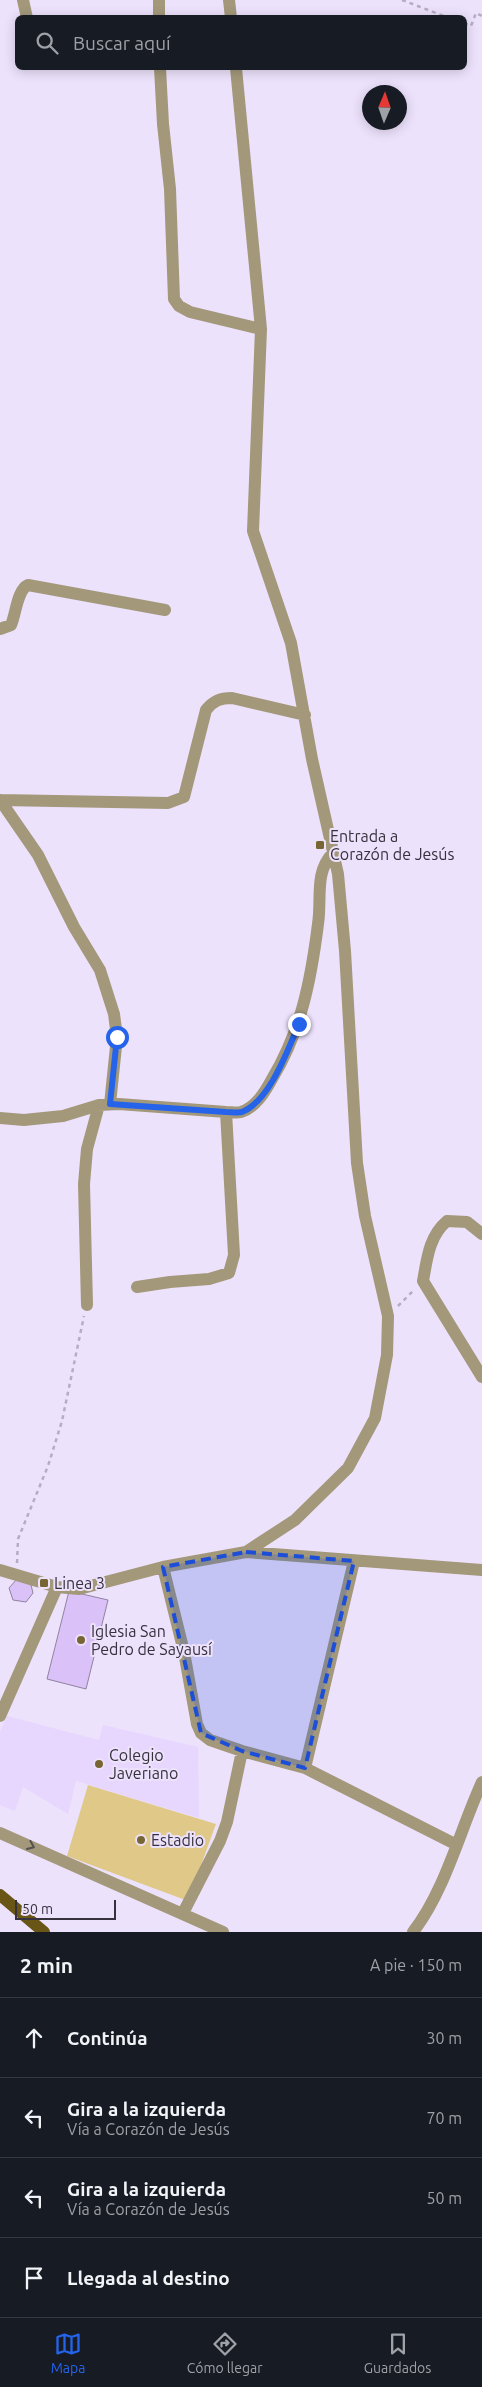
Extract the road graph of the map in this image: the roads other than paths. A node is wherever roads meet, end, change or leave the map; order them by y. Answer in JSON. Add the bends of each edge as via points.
{"nodes":[{"id":1,"x":23,"y":0,"type":"edge"},
{"id":2,"x":159,"y":0,"type":"edge"},
{"id":3,"x":229,"y":0,"type":"edge"},
{"id":4,"x":26,"y":15,"type":"edge"},
{"id":5,"x":159,"y":15,"type":"edge"},
{"id":6,"x":231,"y":15,"type":"edge"},
{"id":7,"x":160,"y":70,"type":"edge"},
{"id":8,"x":236,"y":70,"type":"edge"},
{"id":9,"x":261,"y":329,"type":"junction"},
{"id":10,"x":165,"y":610,"type":"dead end"},
{"id":11,"x":0,"y":629,"type":"edge"},
{"id":12,"x":305,"y":715,"type":"junction"},
{"id":13,"x":0,"y":800,"type":"edge"},
{"id":14,"x":334,"y":853,"type":"junction"},
{"id":15,"x":104,"y":1105,"type":"junction"},
{"id":16,"x":226,"y":1112,"type":"junction"},
{"id":17,"x":0,"y":1118,"type":"edge"},
{"id":18,"x":482,"y":1234,"type":"edge"},
{"id":19,"x":138,"y":1287,"type":"dead end"},
{"id":20,"x":87,"y":1305,"type":"road end"},
{"id":21,"x":482,"y":1377,"type":"edge"},
{"id":22,"x":246,"y":1552,"type":"junction"},
{"id":23,"x":354,"y":1561,"type":"junction"},
{"id":24,"x":162,"y":1567,"type":"junction"},
{"id":25,"x":0,"y":1570,"type":"edge"},
{"id":26,"x":482,"y":1570,"type":"edge"},
{"id":27,"x":57,"y":1587,"type":"junction"},
{"id":28,"x":3,"y":1702,"type":"edge"},
{"id":29,"x":0,"y":1716,"type":"edge"},
{"id":30,"x":242,"y":1751,"type":"junction"},
{"id":31,"x":305,"y":1768,"type":"junction"},
{"id":32,"x":482,"y":1782,"type":"edge"},
{"id":33,"x":0,"y":1833,"type":"edge"},
{"id":34,"x":455,"y":1844,"type":"junction"},
{"id":35,"x":0,"y":1895,"type":"edge"},
{"id":36,"x":183,"y":1913,"type":"junction"},
{"id":37,"x":44,"y":1932,"type":"edge"},
{"id":38,"x":223,"y":1932,"type":"edge"},
{"id":39,"x":413,"y":1932,"type":"edge"}],
"edges":[{"from":1,"to":4,"type":"street"},
{"from":2,"to":5,"type":"street"},
{"from":3,"to":6,"type":"street"},
{"from":7,"to":9,"type":"street","via":[[171,204],[174,299],[190,312]]},
{"from":8,"to":9,"type":"street"},
{"from":9,"to":12,"type":"street","via":[[253,531],[291,643]]},
{"from":10,"to":11,"type":"street","via":[[28,585],[21,593],[11,625]]},
{"from":12,"to":13,"type":"street","via":[[232,698],[212,703],[206,710],[184,797],[178,801]]},
{"from":12,"to":14,"type":"street"},
{"from":13,"to":15,"type":"street","via":[[38,855],[103,980],[114,1014],[117,1037]]},
{"from":14,"to":16,"type":"street","via":[[325,861],[321,872],[318,927],[299,1024],[282,1063],[261,1098],[242,1112]]},
{"from":14,"to":22,"type":"street","via":[[345,951],[357,1163],[365,1216],[388,1316],[387,1355],[376,1418],[348,1468],[295,1520]]},
{"from":15,"to":16,"type":"street"},
{"from":15,"to":17,"type":"street","via":[[64,1116],[24,1120]]},
{"from":15,"to":20,"type":"street","via":[[87,1149],[84,1184]]},
{"from":16,"to":19,"type":"street","via":[[233,1266],[229,1273],[209,1279]]},
{"from":18,"to":21,"type":"street","via":[[467,1222],[447,1221],[436,1230],[423,1281]]},
{"from":22,"to":23,"type":"street"},
{"from":22,"to":24,"type":"street"},
{"from":23,"to":26,"type":"street"},
{"from":23,"to":31,"type":"street"},
{"from":24,"to":27,"type":"street","via":[[79,1589]]},
{"from":24,"to":30,"type":"street","via":[[184,1652],[197,1724],[201,1733],[210,1740]]},
{"from":25,"to":27,"type":"street"},
{"from":27,"to":28,"type":"street"},
{"from":28,"to":29,"type":"street"},
{"from":30,"to":31,"type":"street"},
{"from":30,"to":36,"type":"street","via":[[227,1822]]},
{"from":31,"to":34,"type":"street"},
{"from":32,"to":34,"type":"street"},
{"from":33,"to":36,"type":"street","one_way":true},
{"from":34,"to":39,"type":"street","via":[[435,1895]]},
{"from":35,"to":37,"type":"main road"},
{"from":36,"to":38,"type":"street"}]}
